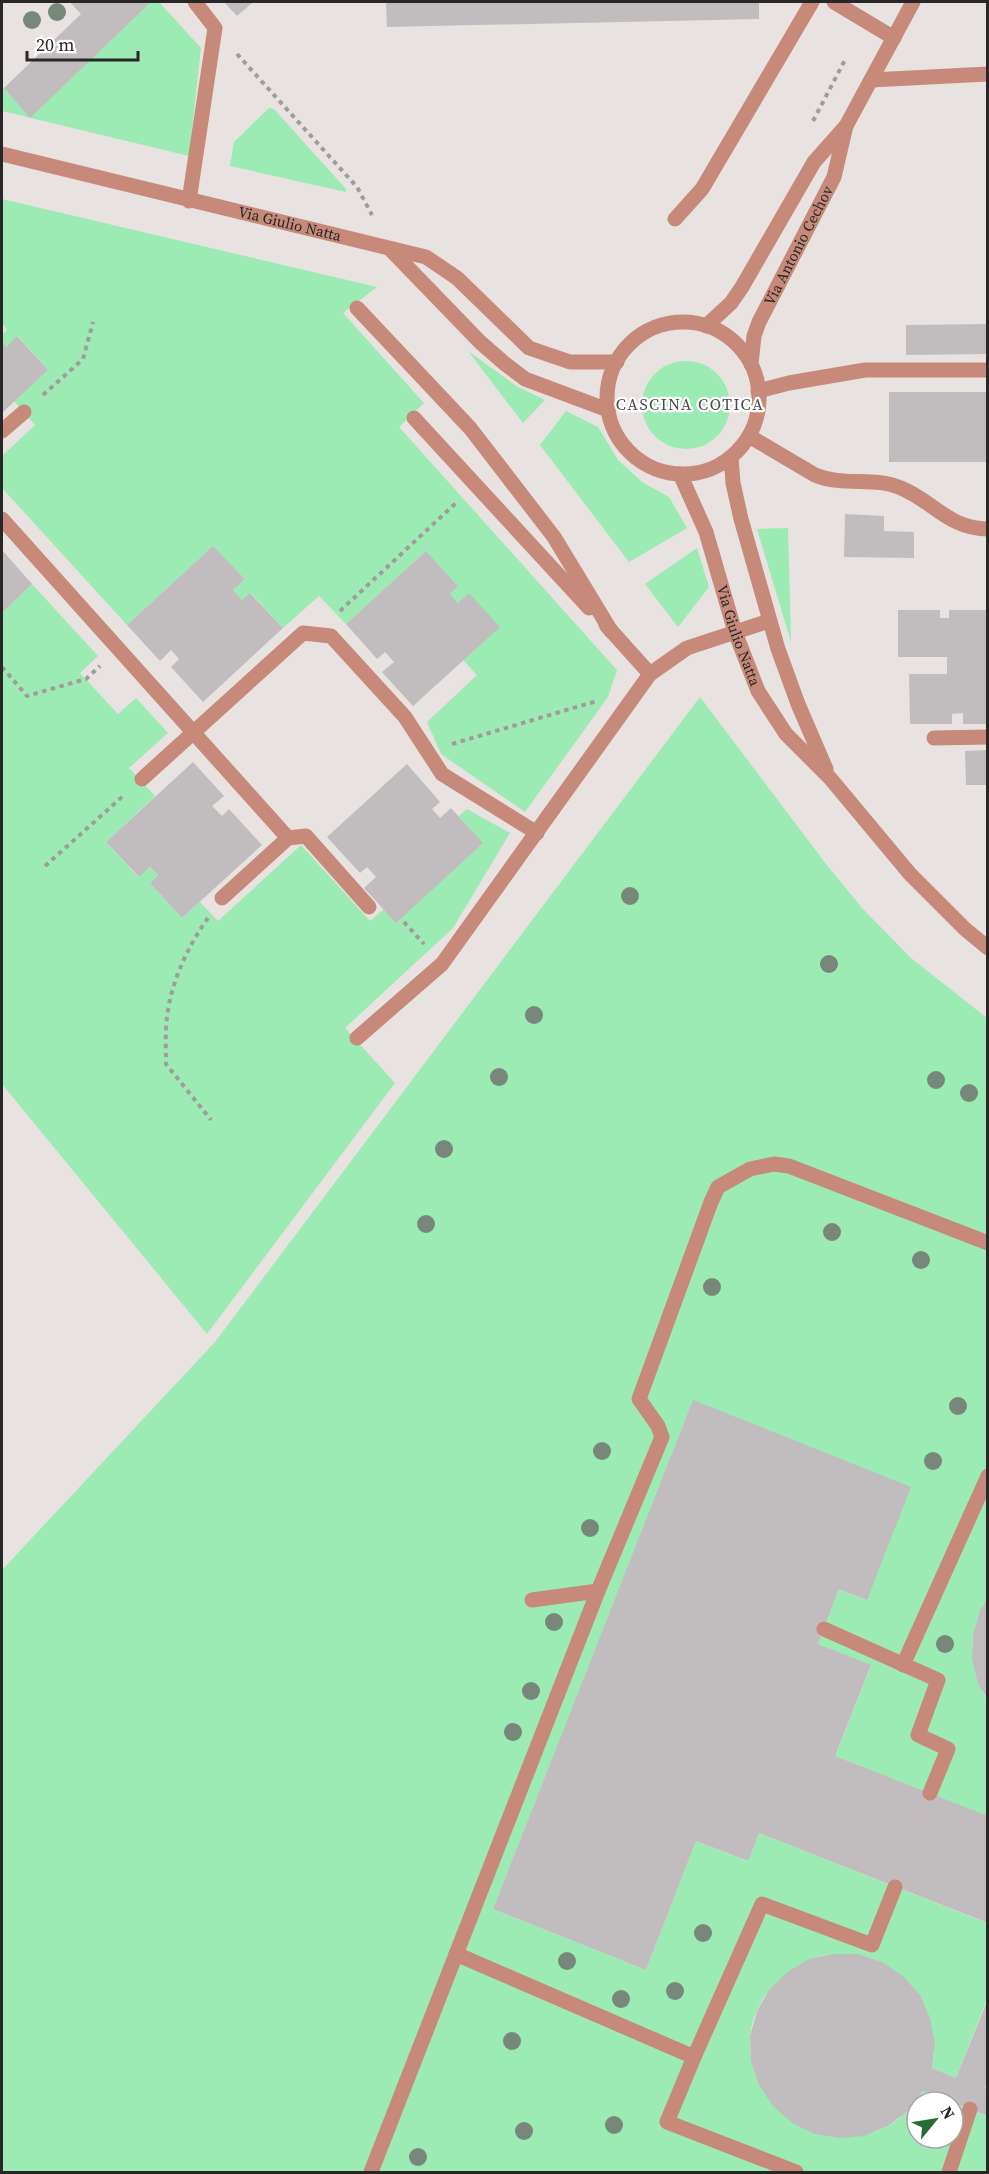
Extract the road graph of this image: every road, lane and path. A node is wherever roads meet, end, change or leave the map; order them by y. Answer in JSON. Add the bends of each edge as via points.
{"nodes":[{"id":1,"x":195,"y":2,"type":"edge"},
{"id":2,"x":812,"y":2,"type":"edge"},
{"id":3,"x":834,"y":2,"type":"edge"},
{"id":4,"x":913,"y":2,"type":"edge"},
{"id":5,"x":215,"y":28,"type":"junction"},
{"id":6,"x":894,"y":38,"type":"junction"},
{"id":7,"x":845,"y":60,"type":"dead end"},
{"id":8,"x":987,"y":74,"type":"edge"},
{"id":9,"x":871,"y":80,"type":"junction"},
{"id":10,"x":811,"y":124,"type":"dead end"},
{"id":11,"x":846,"y":126,"type":"junction"},
{"id":12,"x":2,"y":153,"type":"edge"},
{"id":13,"x":189,"y":201,"type":"junction"},
{"id":14,"x":675,"y":219,"type":"dead end"},
{"id":15,"x":390,"y":249,"type":"junction"},
{"id":16,"x":357,"y":308,"type":"dead end"},
{"id":17,"x":93,"y":322,"type":"dead end"},
{"id":18,"x":706,"y":326,"type":"junction"},
{"id":19,"x":617,"y":362,"type":"junction"},
{"id":20,"x":751,"y":364,"type":"junction"},
{"id":21,"x":987,"y":370,"type":"edge"},
{"id":22,"x":758,"y":391,"type":"junction"},
{"id":23,"x":608,"y":410,"type":"junction"},
{"id":24,"x":24,"y":412,"type":"joint"},
{"id":25,"x":414,"y":418,"type":"dead end"},
{"id":26,"x":2,"y":431,"type":"edge"},
{"id":27,"x":749,"y":436,"type":"junction"},
{"id":28,"x":731,"y":457,"type":"junction"},
{"id":29,"x":680,"y":474,"type":"junction"},
{"id":30,"x":476,"y":485,"type":"junction"},
{"id":31,"x":2,"y":519,"type":"edge"},
{"id":32,"x":987,"y":529,"type":"edge"},
{"id":33,"x":770,"y":621,"type":"junction"},
{"id":34,"x":611,"y":631,"type":"junction"},
{"id":35,"x":735,"y":632,"type":"junction"},
{"id":36,"x":331,"y":636,"type":"junction"},
{"id":37,"x":119,"y":650,"type":"junction"},
{"id":38,"x":2,"y":667,"type":"edge"},
{"id":39,"x":650,"y":674,"type":"junction"},
{"id":40,"x":630,"y":703,"type":"junction"},
{"id":41,"x":194,"y":732,"type":"junction"},
{"id":42,"x":987,"y":737,"type":"edge"},
{"id":43,"x":934,"y":738,"type":"dead end"},
{"id":44,"x":427,"y":752,"type":"junction"},
{"id":45,"x":830,"y":778,"type":"junction"},
{"id":46,"x":141,"y":779,"type":"joint"},
{"id":47,"x":537,"y":833,"type":"junction"},
{"id":48,"x":288,"y":838,"type":"junction"},
{"id":49,"x":45,"y":866,"type":"dead end"},
{"id":50,"x":222,"y":898,"type":"joint"},
{"id":51,"x":369,"y":907,"type":"dead end"},
{"id":52,"x":987,"y":948,"type":"edge"},
{"id":53,"x":357,"y":1038,"type":"dead end"},
{"id":54,"x":211,"y":1120,"type":"dead end"},
{"id":55,"x":987,"y":1244,"type":"edge"},
{"id":56,"x":987,"y":1476,"type":"edge"},
{"id":57,"x":598,"y":1591,"type":"junction"},
{"id":58,"x":532,"y":1600,"type":"dead end"},
{"id":59,"x":824,"y":1629,"type":"dead end"},
{"id":60,"x":903,"y":1665,"type":"junction"},
{"id":61,"x":930,"y":1793,"type":"tunnel mouth"},
{"id":62,"x":895,"y":1887,"type":"tunnel mouth"},
{"id":63,"x":456,"y":1954,"type":"junction"},
{"id":64,"x":694,"y":2057,"type":"junction"},
{"id":65,"x":970,"y":2109,"type":"dead end"},
{"id":66,"x":371,"y":2172,"type":"edge"},
{"id":67,"x":796,"y":2172,"type":"edge"},
{"id":68,"x":949,"y":2172,"type":"edge"}],
"edges":[{"from":1,"to":5,"type":"street"},
{"from":2,"to":14,"type":"street","via":[[702,189]]},
{"from":3,"to":6,"type":"street"},
{"from":4,"to":6,"type":"street","name":"Via Antonio Cechov"},
{"from":5,"to":13,"type":"street"},
{"from":5,"to":15,"type":"path","via":[[357,187]]},
{"from":6,"to":9,"type":"street","name":"Via Antonio Cechov"},
{"from":7,"to":10,"type":"path"},
{"from":8,"to":9,"type":"street"},
{"from":9,"to":11,"type":"street","name":"Via Antonio Cechov"},
{"from":11,"to":18,"type":"street","name":"Via Antonio Cechov","via":[[814,162],[736,295]]},
{"from":11,"to":20,"type":"street","name":"Via Antonio Cechov","via":[[834,177],[759,322]]},
{"from":12,"to":13,"type":"street","name":"Via Giulio Natta"},
{"from":13,"to":15,"type":"street","name":"Via Giulio Natta"},
{"from":15,"to":19,"type":"street","name":"Via Giulio Natta","via":[[426,257],[457,278],[529,348],[570,362]]},
{"from":15,"to":23,"type":"street","name":"Via Giulio Natta","via":[[504,363],[525,378]]},
{"from":16,"to":34,"type":"street","via":[[470,428],[554,537]]},
{"from":17,"to":24,"type":"path","via":[[83,359]]},
{"from":18,"to":19,"type":"street","via":[[681,322],[655,327],[633,341]]},
{"from":18,"to":20,"type":"street","via":[[734,342]]},
{"from":19,"to":23,"type":"street","via":[[608,385]]},
{"from":20,"to":22,"type":"street"},
{"from":21,"to":22,"type":"street","via":[[866,370]]},
{"from":22,"to":27,"type":"street","via":[[756,419]]},
{"from":23,"to":29,"type":"street","via":[[618,437],[636,458],[662,471]]},
{"from":24,"to":26,"type":"street"},
{"from":25,"to":30,"type":"street"},
{"from":27,"to":28,"type":"street"},
{"from":27,"to":32,"type":"street","via":[[826,480],[891,484],[964,527]]},
{"from":28,"to":29,"type":"street","via":[[707,470]]},
{"from":28,"to":33,"type":"street","name":"Via Giulio Natta","via":[[741,519]]},
{"from":29,"to":35,"type":"street","name":"Via Giulio Natta","via":[[706,532]]},
{"from":30,"to":34,"type":"street"},
{"from":30,"to":36,"type":"path","via":[[336,614]]},
{"from":31,"to":37,"type":"street"},
{"from":33,"to":35,"type":"street"},
{"from":33,"to":45,"type":"street","name":"Via Giulio Natta","via":[[798,704]]},
{"from":34,"to":39,"type":"street"},
{"from":35,"to":39,"type":"street","via":[[687,648]]},
{"from":35,"to":45,"type":"street","name":"Via Giulio Natta","via":[[758,691],[786,734]]},
{"from":36,"to":41,"type":"street","via":[[303,633]]},
{"from":36,"to":44,"type":"street","via":[[405,717]]},
{"from":37,"to":38,"type":"path","via":[[86,679],[27,696]]},
{"from":37,"to":41,"type":"street"},
{"from":39,"to":40,"type":"street"},
{"from":40,"to":44,"type":"path","via":[[608,697]]},
{"from":40,"to":47,"type":"street"},
{"from":41,"to":46,"type":"street"},
{"from":41,"to":48,"type":"street"},
{"from":42,"to":43,"type":"street"},
{"from":44,"to":47,"type":"street","via":[[442,774]]},
{"from":45,"to":52,"type":"street","name":"Via Giulio Natta","via":[[910,874]]},
{"from":46,"to":49,"type":"path"},
{"from":47,"to":53,"type":"street","via":[[442,964]]},
{"from":48,"to":50,"type":"street"},
{"from":48,"to":51,"type":"street","via":[[306,836]]},
{"from":50,"to":54,"type":"path","via":[[194,938],[167,1016],[166,1064]]},
{"from":55,"to":57,"type":"street","via":[[789,1166],[774,1164],[750,1169],[718,1187],[639,1399],[662,1437]]},
{"from":56,"to":60,"type":"street"},
{"from":57,"to":58,"type":"street"},
{"from":57,"to":63,"type":"street"},
{"from":59,"to":60,"type":"street"},
{"from":60,"to":61,"type":"street","via":[[938,1680],[918,1735],[948,1749]]},
{"from":62,"to":64,"type":"street","via":[[872,1945],[762,1904]]},
{"from":63,"to":64,"type":"street"},
{"from":63,"to":66,"type":"street"},
{"from":64,"to":67,"type":"street","via":[[667,2122]]},
{"from":65,"to":68,"type":"street"}]}
